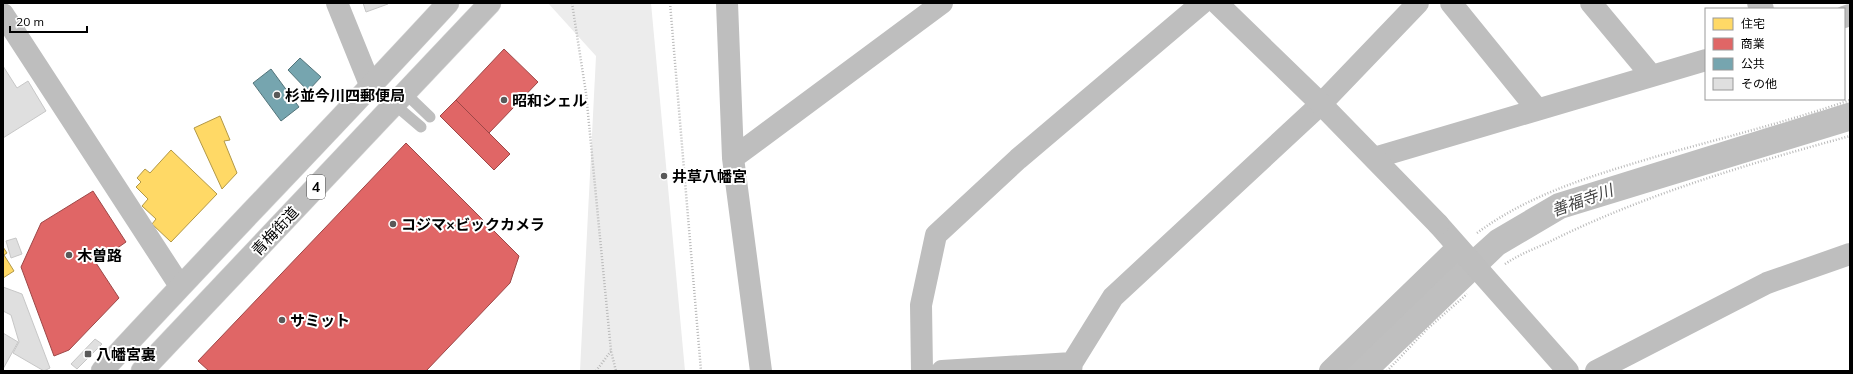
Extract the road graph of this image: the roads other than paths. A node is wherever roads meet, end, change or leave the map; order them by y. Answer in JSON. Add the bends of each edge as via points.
{"nodes":[{"id":1,"x":337,"y":3,"type":"edge"},
{"id":2,"x":448,"y":3,"type":"edge"},
{"id":3,"x":490,"y":3,"type":"edge"},
{"id":4,"x":727,"y":3,"type":"edge"},
{"id":5,"x":942,"y":3,"type":"edge"},
{"id":6,"x":1202,"y":3,"type":"edge"},
{"id":7,"x":1217,"y":3,"type":"edge"},
{"id":8,"x":1418,"y":3,"type":"edge"},
{"id":9,"x":1451,"y":3,"type":"edge"},
{"id":10,"x":1591,"y":3,"type":"edge"},
{"id":11,"x":3,"y":14,"type":"edge"},
{"id":12,"x":1705,"y":60,"type":"edge"},
{"id":13,"x":1651,"y":75,"type":"junction"},
{"id":14,"x":371,"y":87,"type":"junction"},
{"id":15,"x":400,"y":99,"type":"junction"},
{"id":16,"x":1321,"y":104,"type":"junction"},
{"id":17,"x":1537,"y":109,"type":"junction"},
{"id":18,"x":430,"y":117,"type":"dead end"},
{"id":19,"x":421,"y":127,"type":"dead end"},
{"id":20,"x":733,"y":158,"type":"junction"},
{"id":21,"x":1374,"y":158,"type":"junction"},
{"id":22,"x":1458,"y":249,"type":"junction"},
{"id":23,"x":1850,"y":254,"type":"edge"},
{"id":24,"x":180,"y":286,"type":"junction"},
{"id":25,"x":1072,"y":367,"type":"edge"},
{"id":26,"x":102,"y":371,"type":"edge"},
{"id":27,"x":142,"y":371,"type":"edge"},
{"id":28,"x":761,"y":371,"type":"edge"},
{"id":29,"x":922,"y":371,"type":"edge"},
{"id":30,"x":942,"y":371,"type":"edge"},
{"id":31,"x":1330,"y":371,"type":"edge"},
{"id":32,"x":1568,"y":371,"type":"edge"},
{"id":33,"x":1596,"y":371,"type":"edge"}],
"edges":[{"from":1,"to":14,"type":"street"},
{"from":2,"to":14,"type":"street","name":"青梅街道","number":"4"},
{"from":3,"to":15,"type":"street","name":"青梅街道","number":"4"},
{"from":4,"to":20,"type":"street"},
{"from":5,"to":20,"type":"street"},
{"from":6,"to":29,"type":"street","via":[[1018,159],[936,235],[921,305]]},
{"from":7,"to":16,"type":"street"},
{"from":8,"to":16,"type":"street"},
{"from":9,"to":17,"type":"street"},
{"from":10,"to":13,"type":"street"},
{"from":11,"to":24,"type":"street"},
{"from":12,"to":13,"type":"street"},
{"from":13,"to":17,"type":"street"},
{"from":14,"to":24,"type":"street","name":"青梅街道","number":"4"},
{"from":15,"to":18,"type":"lane"},
{"from":15,"to":19,"type":"lane"},
{"from":15,"to":27,"type":"street","name":"青梅街道","number":"4"},
{"from":16,"to":21,"type":"street"},
{"from":16,"to":25,"type":"street","via":[[1113,297]]},
{"from":17,"to":21,"type":"street"},
{"from":20,"to":28,"type":"street"},
{"from":21,"to":22,"type":"street","via":[[1438,224]]},
{"from":22,"to":31,"type":"street"},
{"from":22,"to":32,"type":"street"},
{"from":23,"to":33,"type":"street","via":[[1767,283]]},
{"from":24,"to":26,"type":"street","name":"青梅街道","number":"4"},
{"from":25,"to":30,"type":"street"}]}
